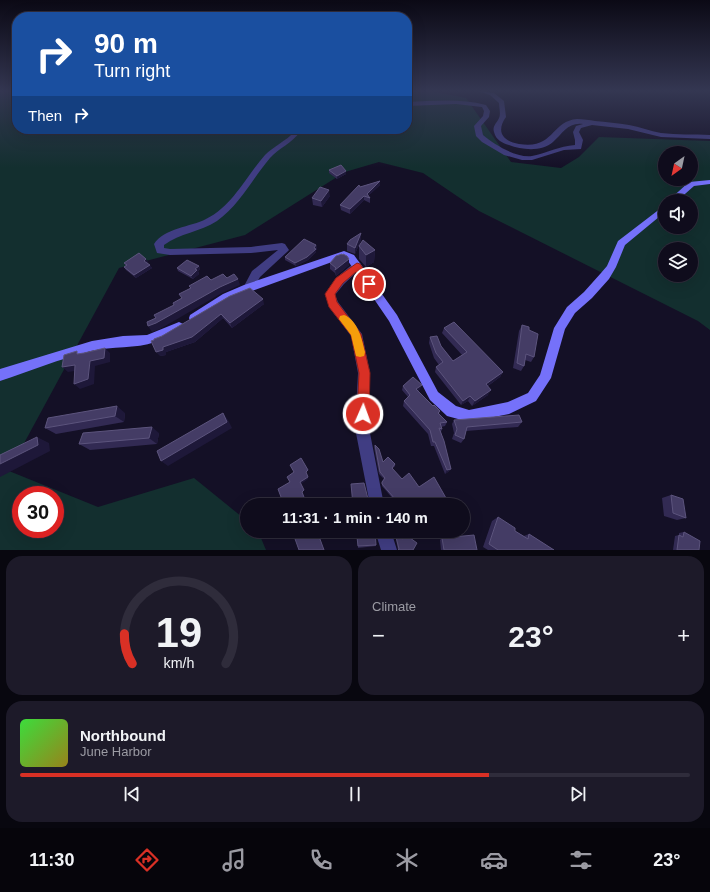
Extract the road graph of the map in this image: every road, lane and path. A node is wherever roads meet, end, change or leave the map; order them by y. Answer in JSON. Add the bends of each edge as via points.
{"nodes":[{"id":1,"x":485,"y":117,"type":"edge"},
{"id":2,"x":503,"y":117,"type":"edge"},
{"id":3,"x":600,"y":124,"type":"junction"},
{"id":4,"x":296,"y":134,"type":"edge"},
{"id":5,"x":710,"y":137,"type":"edge"},
{"id":6,"x":710,"y":182,"type":"edge"},
{"id":7,"x":680,"y":194,"type":"edge"},
{"id":8,"x":658,"y":214,"type":"edge"},
{"id":9,"x":357,"y":266,"type":"junction"},
{"id":10,"x":248,"y":288,"type":"junction"},
{"id":11,"x":0,"y":374,"type":"edge"},
{"id":12,"x":376,"y":498,"type":"edge"},
{"id":13,"x":385,"y":538,"type":"edge"},
{"id":14,"x":389,"y":550,"type":"edge"}],
"edges":[{"from":1,"to":3,"type":"street","via":[[477,126],[480,136],[493,146],[522,158],[578,147],[578,127]]},
{"from":2,"to":3,"type":"street","via":[[497,131],[502,140],[517,146],[536,147],[550,141],[569,123],[578,121]]},
{"from":3,"to":5,"type":"street","via":[[628,127],[661,135]]},
{"from":4,"to":10,"type":"street","via":[[268,156],[224,212],[210,221],[166,238],[159,244],[160,251],[170,252],[250,250],[282,246],[284,250],[256,274]]},
{"from":6,"to":7,"type":"main road","via":[[692,184]]},
{"from":8,"to":9,"type":"main road","via":[[621,243],[604,276],[571,310],[560,328],[545,378],[532,397],[509,408],[469,416],[452,411],[434,396],[393,318]]},
{"from":9,"to":10,"type":"main road","via":[[344,254]]},
{"from":9,"to":12,"type":"street","via":[[330,294],[333,304],[356,334],[364,373],[362,428]]},
{"from":10,"to":11,"type":"main road","via":[[227,297],[165,334],[147,340],[92,346]]},
{"from":13,"to":14,"type":"street"}]}
